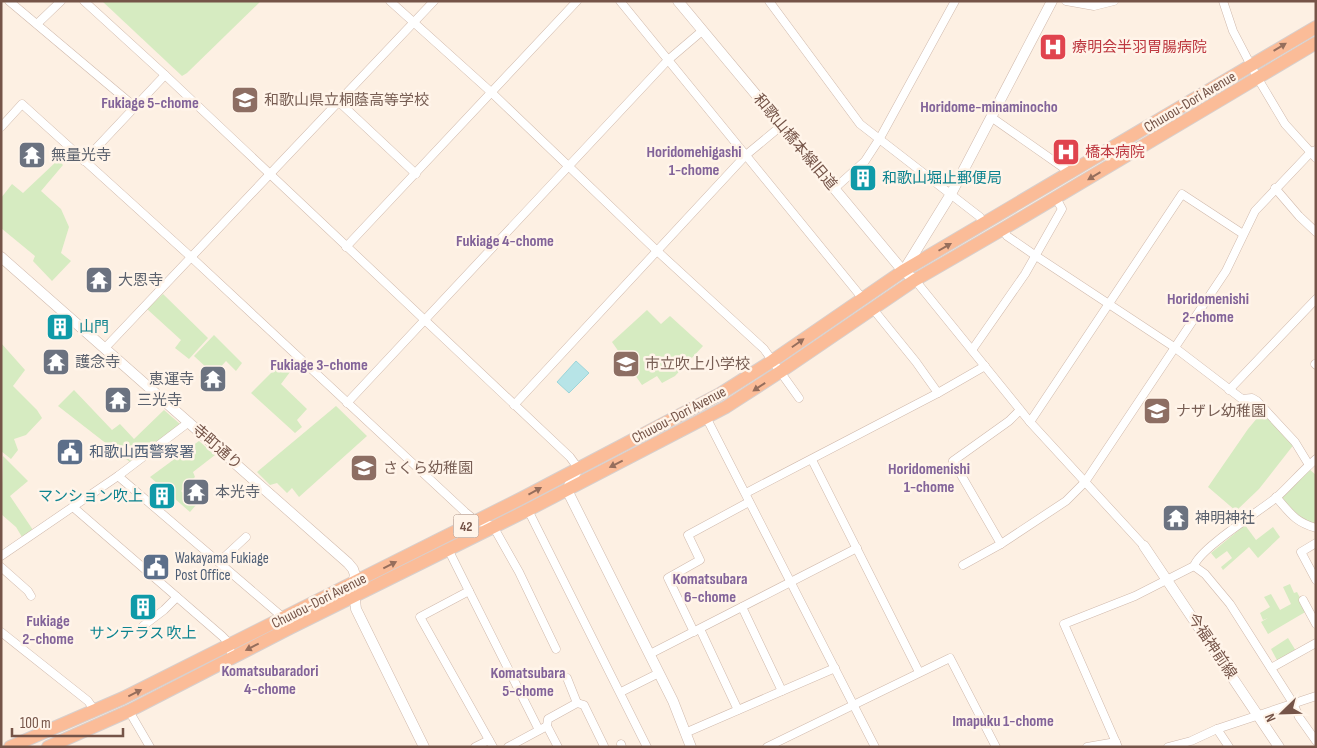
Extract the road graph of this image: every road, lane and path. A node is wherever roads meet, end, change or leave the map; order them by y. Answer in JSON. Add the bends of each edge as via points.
{"nodes":[{"id":1,"x":9,"y":1,"type":"edge"},
{"id":2,"x":61,"y":1,"type":"edge"},
{"id":3,"x":84,"y":1,"type":"edge"},
{"id":4,"x":390,"y":1,"type":"edge"},
{"id":5,"x":434,"y":1,"type":"edge"},
{"id":6,"x":577,"y":1,"type":"edge"},
{"id":7,"x":620,"y":1,"type":"edge"},
{"id":8,"x":678,"y":1,"type":"edge"},
{"id":9,"x":768,"y":1,"type":"edge"},
{"id":10,"x":955,"y":1,"type":"edge"},
{"id":11,"x":1052,"y":1,"type":"edge"},
{"id":12,"x":1066,"y":1,"type":"edge"},
{"id":13,"x":1114,"y":1,"type":"edge"},
{"id":14,"x":1223,"y":1,"type":"edge"},
{"id":15,"x":414,"y":23,"type":"junction"},
{"id":16,"x":37,"y":24,"type":"junction"},
{"id":17,"x":1316,"y":27,"type":"edge"},
{"id":18,"x":702,"y":31,"type":"junction"},
{"id":19,"x":1316,"y":43,"type":"edge"},
{"id":20,"x":668,"y":60,"type":"junction"},
{"id":21,"x":1250,"y":65,"type":"junction"},
{"id":22,"x":165,"y":75,"type":"junction"},
{"id":23,"x":1257,"y":78,"type":"junction"},
{"id":24,"x":491,"y":92,"type":"junction"},
{"id":25,"x":338,"y":101,"type":"junction"},
{"id":26,"x":134,"y":107,"type":"junction"},
{"id":27,"x":991,"y":118,"type":"junction"},
{"id":28,"x":781,"y":126,"type":"junction"},
{"id":29,"x":1,"y":127,"type":"edge"},
{"id":30,"x":880,"y":138,"type":"junction"},
{"id":31,"x":1314,"y":153,"type":"edge"},
{"id":32,"x":746,"y":155,"type":"junction"},
{"id":33,"x":84,"y":161,"type":"junction"},
{"id":34,"x":568,"y":166,"type":"junction"},
{"id":35,"x":1070,"y":173,"type":"junction"},
{"id":36,"x":270,"y":174,"type":"junction"},
{"id":37,"x":416,"y":174,"type":"junction"},
{"id":38,"x":1275,"y":188,"type":"junction"},
{"id":39,"x":834,"y":189,"type":"junction"},
{"id":40,"x":951,"y":194,"type":"junction"},
{"id":41,"x":1056,"y":198,"type":"junction"},
{"id":42,"x":982,"y":226,"type":"junction"},
{"id":43,"x":1003,"y":230,"type":"junction"},
{"id":44,"x":1316,"y":232,"type":"edge"},
{"id":45,"x":1243,"y":234,"type":"junction"},
{"id":46,"x":346,"y":247,"type":"junction"},
{"id":47,"x":656,"y":250,"type":"junction"},
{"id":48,"x":1036,"y":256,"type":"junction"},
{"id":49,"x":1,"y":257,"type":"edge"},
{"id":50,"x":191,"y":257,"type":"junction"},
{"id":51,"x":903,"y":271,"type":"junction"},
{"id":52,"x":915,"y":280,"type":"junction"},
{"id":53,"x":863,"y":299,"type":"junction"},
{"id":54,"x":1316,"y":299,"type":"edge"},
{"id":55,"x":1109,"y":304,"type":"junction"},
{"id":56,"x":873,"y":309,"type":"junction"},
{"id":57,"x":425,"y":320,"type":"junction"},
{"id":58,"x":1174,"y":346,"type":"junction"},
{"id":59,"x":105,"y":348,"type":"junction"},
{"id":60,"x":972,"y":350,"type":"junction"},
{"id":61,"x":772,"y":361,"type":"junction"},
{"id":62,"x":985,"y":366,"type":"junction"},
{"id":63,"x":780,"y":372,"type":"junction"},
{"id":64,"x":1229,"y":390,"type":"junction"},
{"id":65,"x":938,"y":393,"type":"junction"},
{"id":66,"x":799,"y":398,"type":"dead end"},
{"id":67,"x":347,"y":403,"type":"junction"},
{"id":68,"x":514,"y":405,"type":"junction"},
{"id":69,"x":1020,"y":410,"type":"junction"},
{"id":70,"x":706,"y":417,"type":"junction"},
{"id":71,"x":189,"y":422,"type":"junction"},
{"id":72,"x":1030,"y":422,"type":"junction"},
{"id":73,"x":1316,"y":459,"type":"edge"},
{"id":74,"x":812,"y":460,"type":"junction"},
{"id":75,"x":1309,"y":465,"type":"junction"},
{"id":76,"x":578,"y":468,"type":"junction"},
{"id":77,"x":118,"y":476,"type":"junction"},
{"id":78,"x":1085,"y":482,"type":"junction"},
{"id":79,"x":567,"y":490,"type":"junction"},
{"id":80,"x":746,"y":493,"type":"junction"},
{"id":81,"x":1276,"y":497,"type":"junction"},
{"id":82,"x":749,"y":502,"type":"junction"},
{"id":83,"x":73,"y":506,"type":"junction"},
{"id":84,"x":528,"y":510,"type":"junction"},
{"id":85,"x":476,"y":521,"type":"junction"},
{"id":86,"x":493,"y":526,"type":"junction"},
{"id":87,"x":1316,"y":528,"type":"edge"},
{"id":88,"x":246,"y":537,"type":"dead end"},
{"id":89,"x":1001,"y":544,"type":"junction"},
{"id":90,"x":1316,"y":544,"type":"edge"},
{"id":91,"x":1144,"y":546,"type":"joint"},
{"id":92,"x":857,"y":548,"type":"junction"},
{"id":93,"x":448,"y":549,"type":"junction"},
{"id":94,"x":1,"y":556,"type":"edge"},
{"id":95,"x":219,"y":562,"type":"junction"},
{"id":96,"x":963,"y":565,"type":"dead end"},
{"id":97,"x":1194,"y":566,"type":"junction"},
{"id":98,"x":1,"y":567,"type":"edge"},
{"id":99,"x":1167,"y":580,"type":"junction"},
{"id":100,"x":1316,"y":580,"type":"edge"},
{"id":101,"x":792,"y":582,"type":"junction"},
{"id":102,"x":353,"y":583,"type":"junction"},
{"id":103,"x":469,"y":591,"type":"junction"},
{"id":104,"x":31,"y":596,"type":"dead end"},
{"id":105,"x":354,"y":596,"type":"junction"},
{"id":106,"x":177,"y":597,"type":"junction"},
{"id":107,"x":1303,"y":600,"type":"dead end"},
{"id":108,"x":742,"y":607,"type":"junction"},
{"id":109,"x":287,"y":623,"type":"junction"},
{"id":110,"x":1316,"y":624,"type":"edge"},
{"id":111,"x":143,"y":626,"type":"dead end"},
{"id":112,"x":697,"y":630,"type":"junction"},
{"id":113,"x":1,"y":632,"type":"edge"},
{"id":114,"x":1316,"y":643,"type":"edge"},
{"id":115,"x":556,"y":649,"type":"dead end"},
{"id":116,"x":231,"y":651,"type":"junction"},
{"id":117,"x":650,"y":654,"type":"junction"},
{"id":118,"x":835,"y":668,"type":"junction"},
{"id":119,"x":1271,"y":668,"type":"junction"},
{"id":120,"x":919,"y":672,"type":"junction"},
{"id":121,"x":659,"y":673,"type":"junction"},
{"id":122,"x":567,"y":678,"type":"dead end"},
{"id":123,"x":782,"y":691,"type":"junction"},
{"id":124,"x":621,"y":692,"type":"junction"},
{"id":125,"x":1316,"y":696,"type":"edge"},
{"id":126,"x":578,"y":703,"type":"junction"},
{"id":127,"x":1293,"y":703,"type":"junction"},
{"id":128,"x":853,"y":704,"type":"junction"},
{"id":129,"x":738,"y":710,"type":"junction"},
{"id":130,"x":95,"y":711,"type":"junction"},
{"id":131,"x":129,"y":711,"type":"junction"},
{"id":132,"x":1259,"y":715,"type":"junction"},
{"id":133,"x":543,"y":728,"type":"junction"},
{"id":134,"x":1217,"y":728,"type":"junction"},
{"id":135,"x":52,"y":730,"type":"junction"},
{"id":136,"x":685,"y":733,"type":"junction"},
{"id":137,"x":1316,"y":741,"type":"edge"},
{"id":138,"x":491,"y":743,"type":"edge"},
{"id":139,"x":55,"y":745,"type":"edge"},
{"id":140,"x":517,"y":745,"type":"edge"},
{"id":141,"x":1117,"y":745,"type":"edge"},
{"id":142,"x":604,"y":746,"type":"dead end"},
{"id":143,"x":1172,"y":746,"type":"edge"},
{"id":144,"x":10,"y":747,"type":"edge"},
{"id":145,"x":150,"y":747,"type":"edge"},
{"id":146,"x":424,"y":747,"type":"edge"},
{"id":147,"x":475,"y":747,"type":"edge"},
{"id":148,"x":508,"y":747,"type":"edge"},
{"id":149,"x":558,"y":747,"type":"edge"},
{"id":150,"x":647,"y":747,"type":"edge"},
{"id":151,"x":691,"y":747,"type":"edge"},
{"id":152,"x":767,"y":747,"type":"edge"},
{"id":153,"x":875,"y":747,"type":"edge"},
{"id":154,"x":996,"y":747,"type":"edge"},
{"id":155,"x":1087,"y":747,"type":"edge"},
{"id":156,"x":1228,"y":747,"type":"edge"},
{"id":157,"x":1279,"y":747,"type":"edge"}],
"edges":[{"from":1,"to":16,"type":"street"},
{"from":2,"to":16,"type":"street"},
{"from":3,"to":22,"type":"street"},
{"from":4,"to":15,"type":"street"},
{"from":5,"to":15,"type":"street"},
{"from":6,"to":24,"type":"street"},
{"from":7,"to":20,"type":"street"},
{"from":8,"to":18,"type":"street","name":"和歌山橋本線旧道"},
{"from":9,"to":30,"type":"street","via":[[860,124]]},
{"from":10,"to":30,"type":"street"},
{"from":11,"to":27,"type":"street"},
{"from":12,"to":13,"type":"street","via":[[1094,6]]},
{"from":14,"to":21,"type":"street"},
{"from":15,"to":24,"type":"street"},
{"from":15,"to":25,"type":"street"},
{"from":16,"to":26,"type":"street"},
{"from":21,"to":17,"type":"highway","name":"Chuuou-Dori Avenue","number":"42","one_way":true},
{"from":18,"to":20,"type":"street"},
{"from":18,"to":28,"type":"street","name":"和歌山橋本線旧道"},
{"from":19,"to":23,"type":"highway","name":"Chuuou-Dori Avenue","number":"42"},
{"from":20,"to":32,"type":"street"},
{"from":20,"to":34,"type":"street"},
{"from":21,"to":23,"type":"street"},
{"from":21,"to":35,"type":"highway","name":"Chuuou-Dori Avenue","number":"42"},
{"from":22,"to":26,"type":"street"},
{"from":22,"to":36,"type":"street"},
{"from":23,"to":31,"type":"street","via":[[1285,124]]},
{"from":23,"to":41,"type":"highway","name":"Chuuou-Dori Avenue","number":"42","one_way":true},
{"from":24,"to":34,"type":"street"},
{"from":24,"to":37,"type":"street"},
{"from":25,"to":36,"type":"street"},
{"from":25,"to":37,"type":"street"},
{"from":26,"to":33,"type":"street"},
{"from":27,"to":35,"type":"street"},
{"from":27,"to":40,"type":"street"},
{"from":28,"to":32,"type":"street"},
{"from":28,"to":39,"type":"street","name":"和歌山橋本線旧道"},
{"from":29,"to":33,"type":"street","via":[[22,104]]},
{"from":30,"to":39,"type":"street","via":[[865,161]]},
{"from":30,"to":40,"type":"street"},
{"from":31,"to":38,"type":"street"},
{"from":32,"to":47,"type":"street"},
{"from":32,"to":53,"type":"street"},
{"from":33,"to":50,"type":"street"},
{"from":34,"to":47,"type":"street"},
{"from":34,"to":57,"type":"street"},
{"from":35,"to":42,"type":"highway","name":"Chuuou-Dori Avenue","number":"42"},
{"from":36,"to":46,"type":"street"},
{"from":36,"to":50,"type":"street"},
{"from":37,"to":46,"type":"street"},
{"from":38,"to":44,"type":"street"},
{"from":38,"to":45,"type":"street","via":[[1254,211]]},
{"from":39,"to":51,"type":"street","name":"和歌山橋本線旧道"},
{"from":40,"to":42,"type":"street","via":[[980,217]]},
{"from":40,"to":51,"type":"street"},
{"from":41,"to":43,"type":"highway","name":"Chuuou-Dori Avenue","number":"42"},
{"from":41,"to":48,"type":"street","via":[[1062,210]]},
{"from":51,"to":42,"type":"highway","name":"Chuuou-Dori Avenue","number":"42","one_way":true},
{"from":43,"to":48,"type":"street"},
{"from":43,"to":52,"type":"highway","name":"Chuuou-Dori Avenue","number":"42"},
{"from":45,"to":55,"type":"street","via":[[1182,194]]},
{"from":45,"to":58,"type":"street","via":[[1226,271]]},
{"from":46,"to":57,"type":"street"},
{"from":47,"to":61,"type":"street","via":[[764,349]]},
{"from":47,"to":68,"type":"street"},
{"from":48,"to":55,"type":"street"},
{"from":48,"to":60,"type":"street"},
{"from":49,"to":59,"type":"street","name":"寺町通り"},
{"from":50,"to":59,"type":"street"},
{"from":50,"to":67,"type":"street"},
{"from":51,"to":52,"type":"street","name":"和歌山橋本線旧道"},
{"from":51,"to":53,"type":"highway","name":"Chuuou-Dori Avenue","number":"42"},
{"from":52,"to":56,"type":"highway","name":"Chuuou-Dori Avenue","number":"42"},
{"from":52,"to":60,"type":"street"},
{"from":61,"to":53,"type":"highway","name":"Chuuou-Dori Avenue","number":"42","one_way":true},
{"from":54,"to":64,"type":"street"},
{"from":55,"to":58,"type":"street"},
{"from":55,"to":72,"type":"street"},
{"from":56,"to":63,"type":"highway","name":"Chuuou-Dori Avenue","number":"42"},
{"from":56,"to":65,"type":"street"},
{"from":57,"to":67,"type":"street"},
{"from":57,"to":68,"type":"street"},
{"from":58,"to":64,"type":"street"},
{"from":58,"to":78,"type":"street"},
{"from":59,"to":71,"type":"street","name":"寺町通り"},
{"from":60,"to":62,"type":"street"},
{"from":61,"to":63,"type":"street"},
{"from":61,"to":76,"type":"highway","name":"Chuuou-Dori Avenue","number":"42","via":[[720,394]]},
{"from":62,"to":65,"type":"street"},
{"from":62,"to":69,"type":"street"},
{"from":63,"to":66,"type":"street"},
{"from":63,"to":70,"type":"highway","name":"Chuuou-Dori Avenue","number":"42","one_way":true},
{"from":64,"to":75,"type":"street","via":[[1242,399],[1257,401],[1295,442]]},
{"from":65,"to":74,"type":"street"},
{"from":67,"to":85,"type":"street"},
{"from":68,"to":76,"type":"street"},
{"from":69,"to":72,"type":"street"},
{"from":69,"to":89,"type":"street","via":[[953,461]]},
{"from":70,"to":79,"type":"highway","name":"Chuuou-Dori Avenue","number":"42","one_way":true},
{"from":70,"to":80,"type":"street"},
{"from":71,"to":77,"type":"street"},
{"from":71,"to":102,"type":"street","name":"寺町通り","via":[[348,563],[355,575]]},
{"from":72,"to":78,"type":"street"},
{"from":73,"to":75,"type":"street"},
{"from":74,"to":80,"type":"street"},
{"from":74,"to":92,"type":"street"},
{"from":75,"to":81,"type":"street"},
{"from":76,"to":79,"type":"street"},
{"from":85,"to":76,"type":"highway","name":"Chuuou-Dori Avenue","number":"42","one_way":true},
{"from":77,"to":83,"type":"street"},
{"from":77,"to":95,"type":"street"},
{"from":78,"to":89,"type":"street","via":[[1066,501]]},
{"from":78,"to":91,"type":"street"},
{"from":79,"to":84,"type":"highway","name":"Chuuou-Dori Avenue","number":"42"},
{"from":79,"to":117,"type":"street"},
{"from":80,"to":82,"type":"street"},
{"from":81,"to":87,"type":"street","via":[[1295,519]]},
{"from":81,"to":97,"type":"street","via":[[1215,543],[1195,561]]},
{"from":82,"to":101,"type":"street"},
{"from":82,"to":112,"type":"street","via":[[688,535],[700,560],[668,578]]},
{"from":83,"to":94,"type":"street"},
{"from":83,"to":106,"type":"street"},
{"from":84,"to":86,"type":"highway","name":"Chuuou-Dori Avenue","number":"42"},
{"from":84,"to":124,"type":"street"},
{"from":85,"to":86,"type":"street"},
{"from":102,"to":85,"type":"highway","name":"Chuuou-Dori Avenue","number":"42","one_way":true},
{"from":86,"to":93,"type":"highway","name":"Chuuou-Dori Avenue","number":"42"},
{"from":86,"to":115,"type":"street"},
{"from":88,"to":95,"type":"street"},
{"from":89,"to":96,"type":"street"},
{"from":90,"to":100,"type":"street","via":[[1301,552]]},
{"from":91,"to":99,"type":"street","name":"今福神前線"},
{"from":92,"to":101,"type":"street"},
{"from":92,"to":120,"type":"street"},
{"from":93,"to":103,"type":"street"},
{"from":93,"to":105,"type":"highway","name":"Chuuou-Dori Avenue","number":"42"},
{"from":95,"to":109,"type":"street"},
{"from":97,"to":99,"type":"street"},
{"from":97,"to":119,"type":"street","via":[[1230,604]]},
{"from":98,"to":104,"type":"street"},
{"from":99,"to":132,"type":"street","name":"今福神前線"},
{"from":99,"to":141,"type":"street","via":[[1064,624]]},
{"from":101,"to":108,"type":"street"},
{"from":101,"to":118,"type":"street"},
{"from":102,"to":105,"type":"street","name":"寺町通り"},
{"from":102,"to":109,"type":"highway","name":"Chuuou-Dori Avenue","number":"42"},
{"from":103,"to":133,"type":"street"},
{"from":103,"to":138,"type":"street","via":[[420,617]]},
{"from":105,"to":109,"type":"highway","name":"Chuuou-Dori Avenue","number":"42"},
{"from":105,"to":146,"type":"street","name":"寺町通り","via":[[356,609]]},
{"from":106,"to":111,"type":"street"},
{"from":106,"to":116,"type":"street","via":[[222,636]]},
{"from":107,"to":110,"type":"street"},
{"from":108,"to":112,"type":"street"},
{"from":108,"to":123,"type":"street"},
{"from":109,"to":116,"type":"highway","name":"Chuuou-Dori Avenue","number":"42"},
{"from":112,"to":117,"type":"street"},
{"from":112,"to":129,"type":"street"},
{"from":113,"to":130,"type":"street","via":[[88,701]]},
{"from":114,"to":119,"type":"street"},
{"from":130,"to":116,"type":"highway","name":"Chuuou-Dori Avenue","number":"42","one_way":true},
{"from":116,"to":131,"type":"highway","name":"Chuuou-Dori Avenue","number":"42"},
{"from":117,"to":121,"type":"street"},
{"from":118,"to":123,"type":"street"},
{"from":118,"to":128,"type":"street"},
{"from":119,"to":127,"type":"street"},
{"from":120,"to":128,"type":"street"},
{"from":120,"to":154,"type":"street","via":[[950,658]]},
{"from":121,"to":124,"type":"street"},
{"from":121,"to":136,"type":"street"},
{"from":122,"to":126,"type":"street"},
{"from":123,"to":129,"type":"street"},
{"from":124,"to":150,"type":"street"},
{"from":125,"to":127,"type":"street"},
{"from":126,"to":133,"type":"street","via":[[548,719]]},
{"from":126,"to":142,"type":"street","via":[[584,705]]},
{"from":127,"to":132,"type":"street"},
{"from":127,"to":137,"type":"street"},
{"from":128,"to":152,"type":"street"},
{"from":128,"to":153,"type":"street"},
{"from":129,"to":136,"type":"street"},
{"from":130,"to":135,"type":"highway","name":"Chuuou-Dori Avenue","number":"42"},
{"from":131,"to":139,"type":"highway","name":"Chuuou-Dori Avenue","number":"42"},
{"from":131,"to":145,"type":"street"},
{"from":132,"to":134,"type":"street"},
{"from":132,"to":157,"type":"street","name":"今福神前線"},
{"from":133,"to":140,"type":"street"},
{"from":133,"to":149,"type":"street"},
{"from":134,"to":143,"type":"street"},
{"from":134,"to":156,"type":"street"},
{"from":135,"to":139,"type":"street"},
{"from":135,"to":144,"type":"highway","name":"Chuuou-Dori Avenue","number":"42"},
{"from":136,"to":151,"type":"street"},
{"from":138,"to":147,"type":"street"},
{"from":140,"to":148,"type":"street"},
{"from":141,"to":155,"type":"street"}]}
